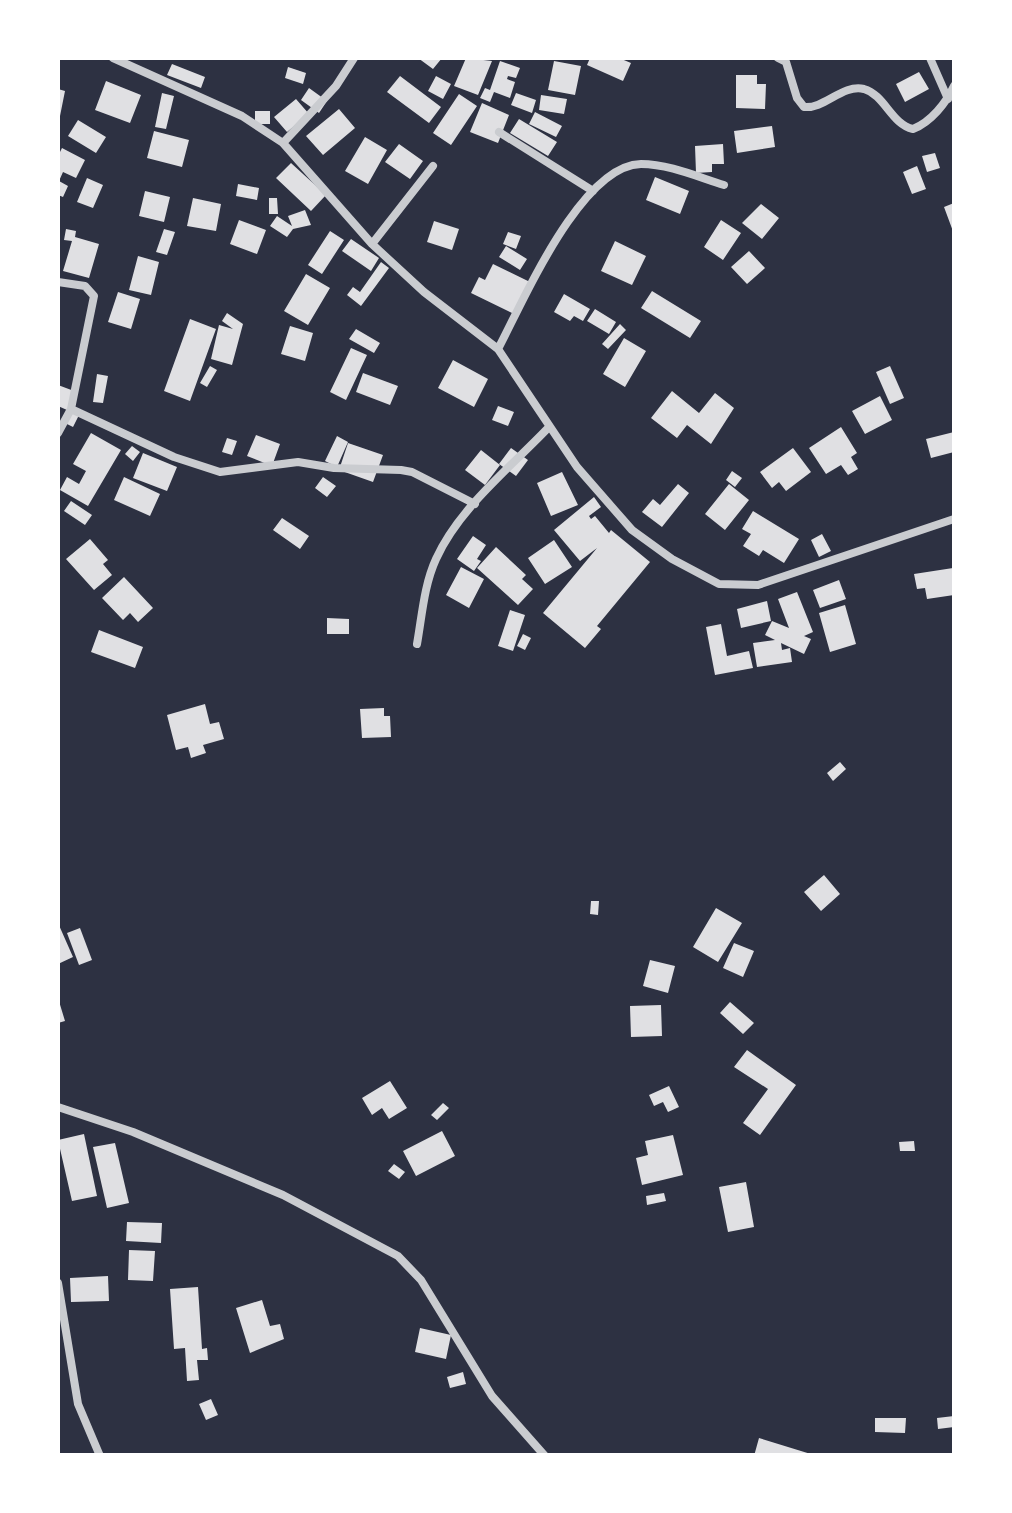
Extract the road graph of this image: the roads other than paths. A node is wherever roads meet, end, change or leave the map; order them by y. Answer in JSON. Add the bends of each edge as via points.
{"nodes":[{"id":1,"x":113,"y":58,"type":"edge"},
{"id":2,"x":354,"y":58,"type":"edge"},
{"id":3,"x":778,"y":58,"type":"edge"},
{"id":4,"x":930,"y":58,"type":"edge"},
{"id":5,"x":954,"y":86,"type":"edge"},
{"id":6,"x":948,"y":99,"type":"junction"},
{"id":7,"x":499,"y":132,"type":"dead end"},
{"id":8,"x":283,"y":143,"type":"junction"},
{"id":9,"x":433,"y":166,"type":"dead end"},
{"id":10,"x":724,"y":185,"type":"dead end"},
{"id":11,"x":593,"y":191,"type":"junction"},
{"id":12,"x":372,"y":244,"type":"junction"},
{"id":13,"x":58,"y":282,"type":"edge"},
{"id":14,"x":498,"y":349,"type":"junction"},
{"id":15,"x":71,"y":409,"type":"junction"},
{"id":16,"x":550,"y":427,"type":"junction"},
{"id":17,"x":58,"y":433,"type":"edge"},
{"id":18,"x":475,"y":504,"type":"junction"},
{"id":19,"x":954,"y":519,"type":"edge"},
{"id":20,"x":417,"y":644,"type":"dead end"},
{"id":21,"x":58,"y":1107,"type":"edge"},
{"id":22,"x":58,"y":1283,"type":"edge"},
{"id":23,"x":100,"y":1456,"type":"edge"},
{"id":24,"x":546,"y":1456,"type":"edge"}],
"edges":[{"from":1,"to":8,"type":"street","via":[[242,116]]},
{"from":2,"to":8,"type":"street"},
{"from":3,"to":6,"type":"street","via":[[786,62],[797,98],[810,108],[861,88],[913,129]]},
{"from":4,"to":6,"type":"street"},
{"from":5,"to":6,"type":"street"},
{"from":7,"to":11,"type":"street"},
{"from":8,"to":12,"type":"street"},
{"from":9,"to":12,"type":"street"},
{"from":10,"to":11,"type":"street","via":[[640,164],[621,167]]},
{"from":11,"to":14,"type":"street","via":[[548,256]]},
{"from":12,"to":14,"type":"street"},
{"from":13,"to":15,"type":"street","via":[[85,286],[94,296]]},
{"from":14,"to":16,"type":"street"},
{"from":15,"to":17,"type":"street"},
{"from":15,"to":18,"type":"street","via":[[214,471],[298,462],[401,470]]},
{"from":16,"to":18,"type":"street"},
{"from":16,"to":19,"type":"street","via":[[632,530],[719,584],[758,585]]},
{"from":18,"to":20,"type":"street","via":[[436,558]]},
{"from":21,"to":24,"type":"street","via":[[284,1196],[398,1256],[421,1280],[492,1396]]},
{"from":22,"to":23,"type":"street","via":[[78,1404]]}]}
